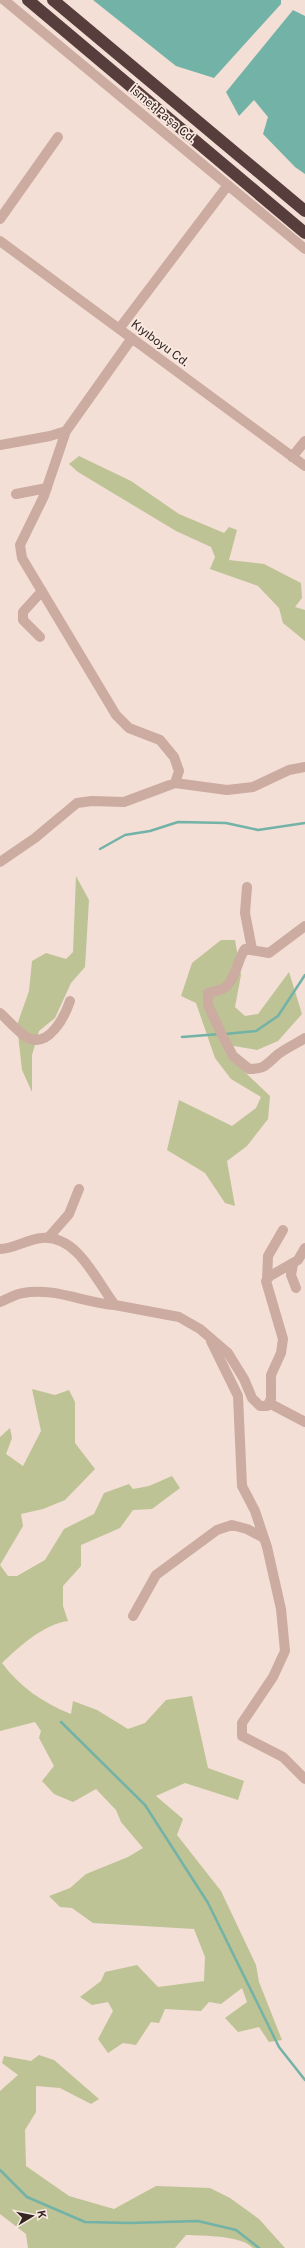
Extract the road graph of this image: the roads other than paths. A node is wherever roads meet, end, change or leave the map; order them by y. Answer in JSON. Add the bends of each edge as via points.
{"nodes":[{"id":1,"x":4,"y":0,"type":"edge"},
{"id":2,"x":28,"y":0,"type":"edge"},
{"id":3,"x":53,"y":0,"type":"edge"},
{"id":4,"x":58,"y":137,"type":"dead end"},
{"id":5,"x":228,"y":185,"type":"junction"},
{"id":6,"x":305,"y":211,"type":"edge"},
{"id":7,"x":0,"y":219,"type":"edge"},
{"id":8,"x":305,"y":233,"type":"edge"},
{"id":9,"x":0,"y":241,"type":"edge"},
{"id":10,"x":305,"y":249,"type":"edge"},
{"id":11,"x":119,"y":329,"type":"junction"},
{"id":12,"x":132,"y":338,"type":"junction"},
{"id":13,"x":66,"y":431,"type":"junction"},
{"id":14,"x":305,"y":440,"type":"edge"},
{"id":15,"x":0,"y":445,"type":"edge"},
{"id":16,"x":292,"y":457,"type":"junction"},
{"id":17,"x":305,"y":466,"type":"edge"},
{"id":18,"x":47,"y":488,"type":"junction"},
{"id":19,"x":16,"y":494,"type":"dead end"},
{"id":20,"x":42,"y":591,"type":"junction"},
{"id":21,"x":40,"y":637,"type":"dead end"},
{"id":22,"x":305,"y":767,"type":"edge"},
{"id":23,"x":175,"y":784,"type":"junction"},
{"id":24,"x":0,"y":862,"type":"edge"},
{"id":25,"x":247,"y":887,"type":"dead end"},
{"id":26,"x":305,"y":926,"type":"edge"},
{"id":27,"x":252,"y":949,"type":"junction"},
{"id":28,"x":70,"y":1001,"type":"dead end"},
{"id":29,"x":0,"y":1013,"type":"edge"},
{"id":30,"x":305,"y":1032,"type":"edge"},
{"id":31,"x":301,"y":1040,"type":"edge"},
{"id":32,"x":80,"y":1189,"type":"dead end"},
{"id":33,"x":283,"y":1230,"type":"dead end"},
{"id":34,"x":48,"y":1238,"type":"junction"},
{"id":35,"x":305,"y":1248,"type":"edge"},
{"id":36,"x":0,"y":1249,"type":"edge"},
{"id":37,"x":293,"y":1264,"type":"junction"},
{"id":38,"x":267,"y":1280,"type":"junction"},
{"id":39,"x":296,"y":1288,"type":"dead end"},
{"id":40,"x":0,"y":1302,"type":"edge"},
{"id":41,"x":115,"y":1305,"type":"junction"},
{"id":42,"x":210,"y":1339,"type":"junction"},
{"id":43,"x":269,"y":1403,"type":"junction"},
{"id":44,"x":305,"y":1422,"type":"edge"},
{"id":45,"x":264,"y":1538,"type":"junction"},
{"id":46,"x":133,"y":1616,"type":"dead end"},
{"id":47,"x":305,"y":1779,"type":"edge"}],
"edges":[{"from":1,"to":5,"type":"street","name":"İsmet Paşa Cd."},
{"from":2,"to":8,"type":"highway"},
{"from":3,"to":6,"type":"highway"},
{"from":4,"to":7,"type":"street"},
{"from":5,"to":10,"type":"street","name":"İsmet Paşa Cd."},
{"from":5,"to":11,"type":"street"},
{"from":9,"to":11,"type":"street","name":"Kıyıboyu Cd."},
{"from":11,"to":12,"type":"street","name":"Kıyıboyu Cd."},
{"from":12,"to":13,"type":"street"},
{"from":12,"to":16,"type":"street","name":"Kıyıboyu Cd."},
{"from":13,"to":15,"type":"street"},
{"from":13,"to":18,"type":"street"},
{"from":14,"to":16,"type":"street"},
{"from":16,"to":17,"type":"street","name":"Kıyıboyu Cd."},
{"from":18,"to":19,"type":"street"},
{"from":18,"to":20,"type":"street","via":[[20,545],[22,558]]},
{"from":20,"to":21,"type":"street","via":[[22,612],[23,620]]},
{"from":20,"to":23,"type":"street","via":[[116,715],[129,728],[160,740],[174,757],[179,771]]},
{"from":22,"to":23,"type":"street","via":[[289,770],[253,786],[233,789]]},
{"from":23,"to":24,"type":"street","via":[[124,802],[77,803],[35,838]]},
{"from":25,"to":27,"type":"street","via":[[245,913]]},
{"from":26,"to":27,"type":"street","via":[[269,953]]},
{"from":27,"to":31,"type":"street","via":[[245,949],[224,988],[208,993],[208,1005],[233,1056],[249,1069],[259,1069],[270,1064],[276,1056]]},
{"from":28,"to":29,"type":"street","via":[[62,1022],[52,1032],[38,1039],[28,1038]]},
{"from":30,"to":31,"type":"street"},
{"from":32,"to":34,"type":"street","via":[[69,1214]]},
{"from":33,"to":38,"type":"street","via":[[268,1256]]},
{"from":34,"to":36,"type":"street"},
{"from":34,"to":41,"type":"street","via":[[56,1238],[71,1247]]},
{"from":35,"to":37,"type":"street"},
{"from":37,"to":38,"type":"street"},
{"from":37,"to":39,"type":"street","via":[[291,1275]]},
{"from":38,"to":43,"type":"street","via":[[283,1339],[281,1353],[271,1375]]},
{"from":40,"to":41,"type":"street","via":[[22,1293],[43,1292],[95,1304]]},
{"from":41,"to":42,"type":"street","via":[[180,1317],[200,1329]]},
{"from":42,"to":43,"type":"street","via":[[228,1353],[252,1398],[260,1406],[267,1406]]},
{"from":42,"to":45,"type":"street","via":[[238,1396],[242,1486],[255,1511]]},
{"from":43,"to":44,"type":"street"},
{"from":45,"to":46,"type":"street","via":[[232,1525],[218,1530],[156,1575]]},
{"from":45,"to":47,"type":"street","via":[[281,1609],[285,1651],[273,1677],[242,1723],[242,1736],[283,1757]]}]}
